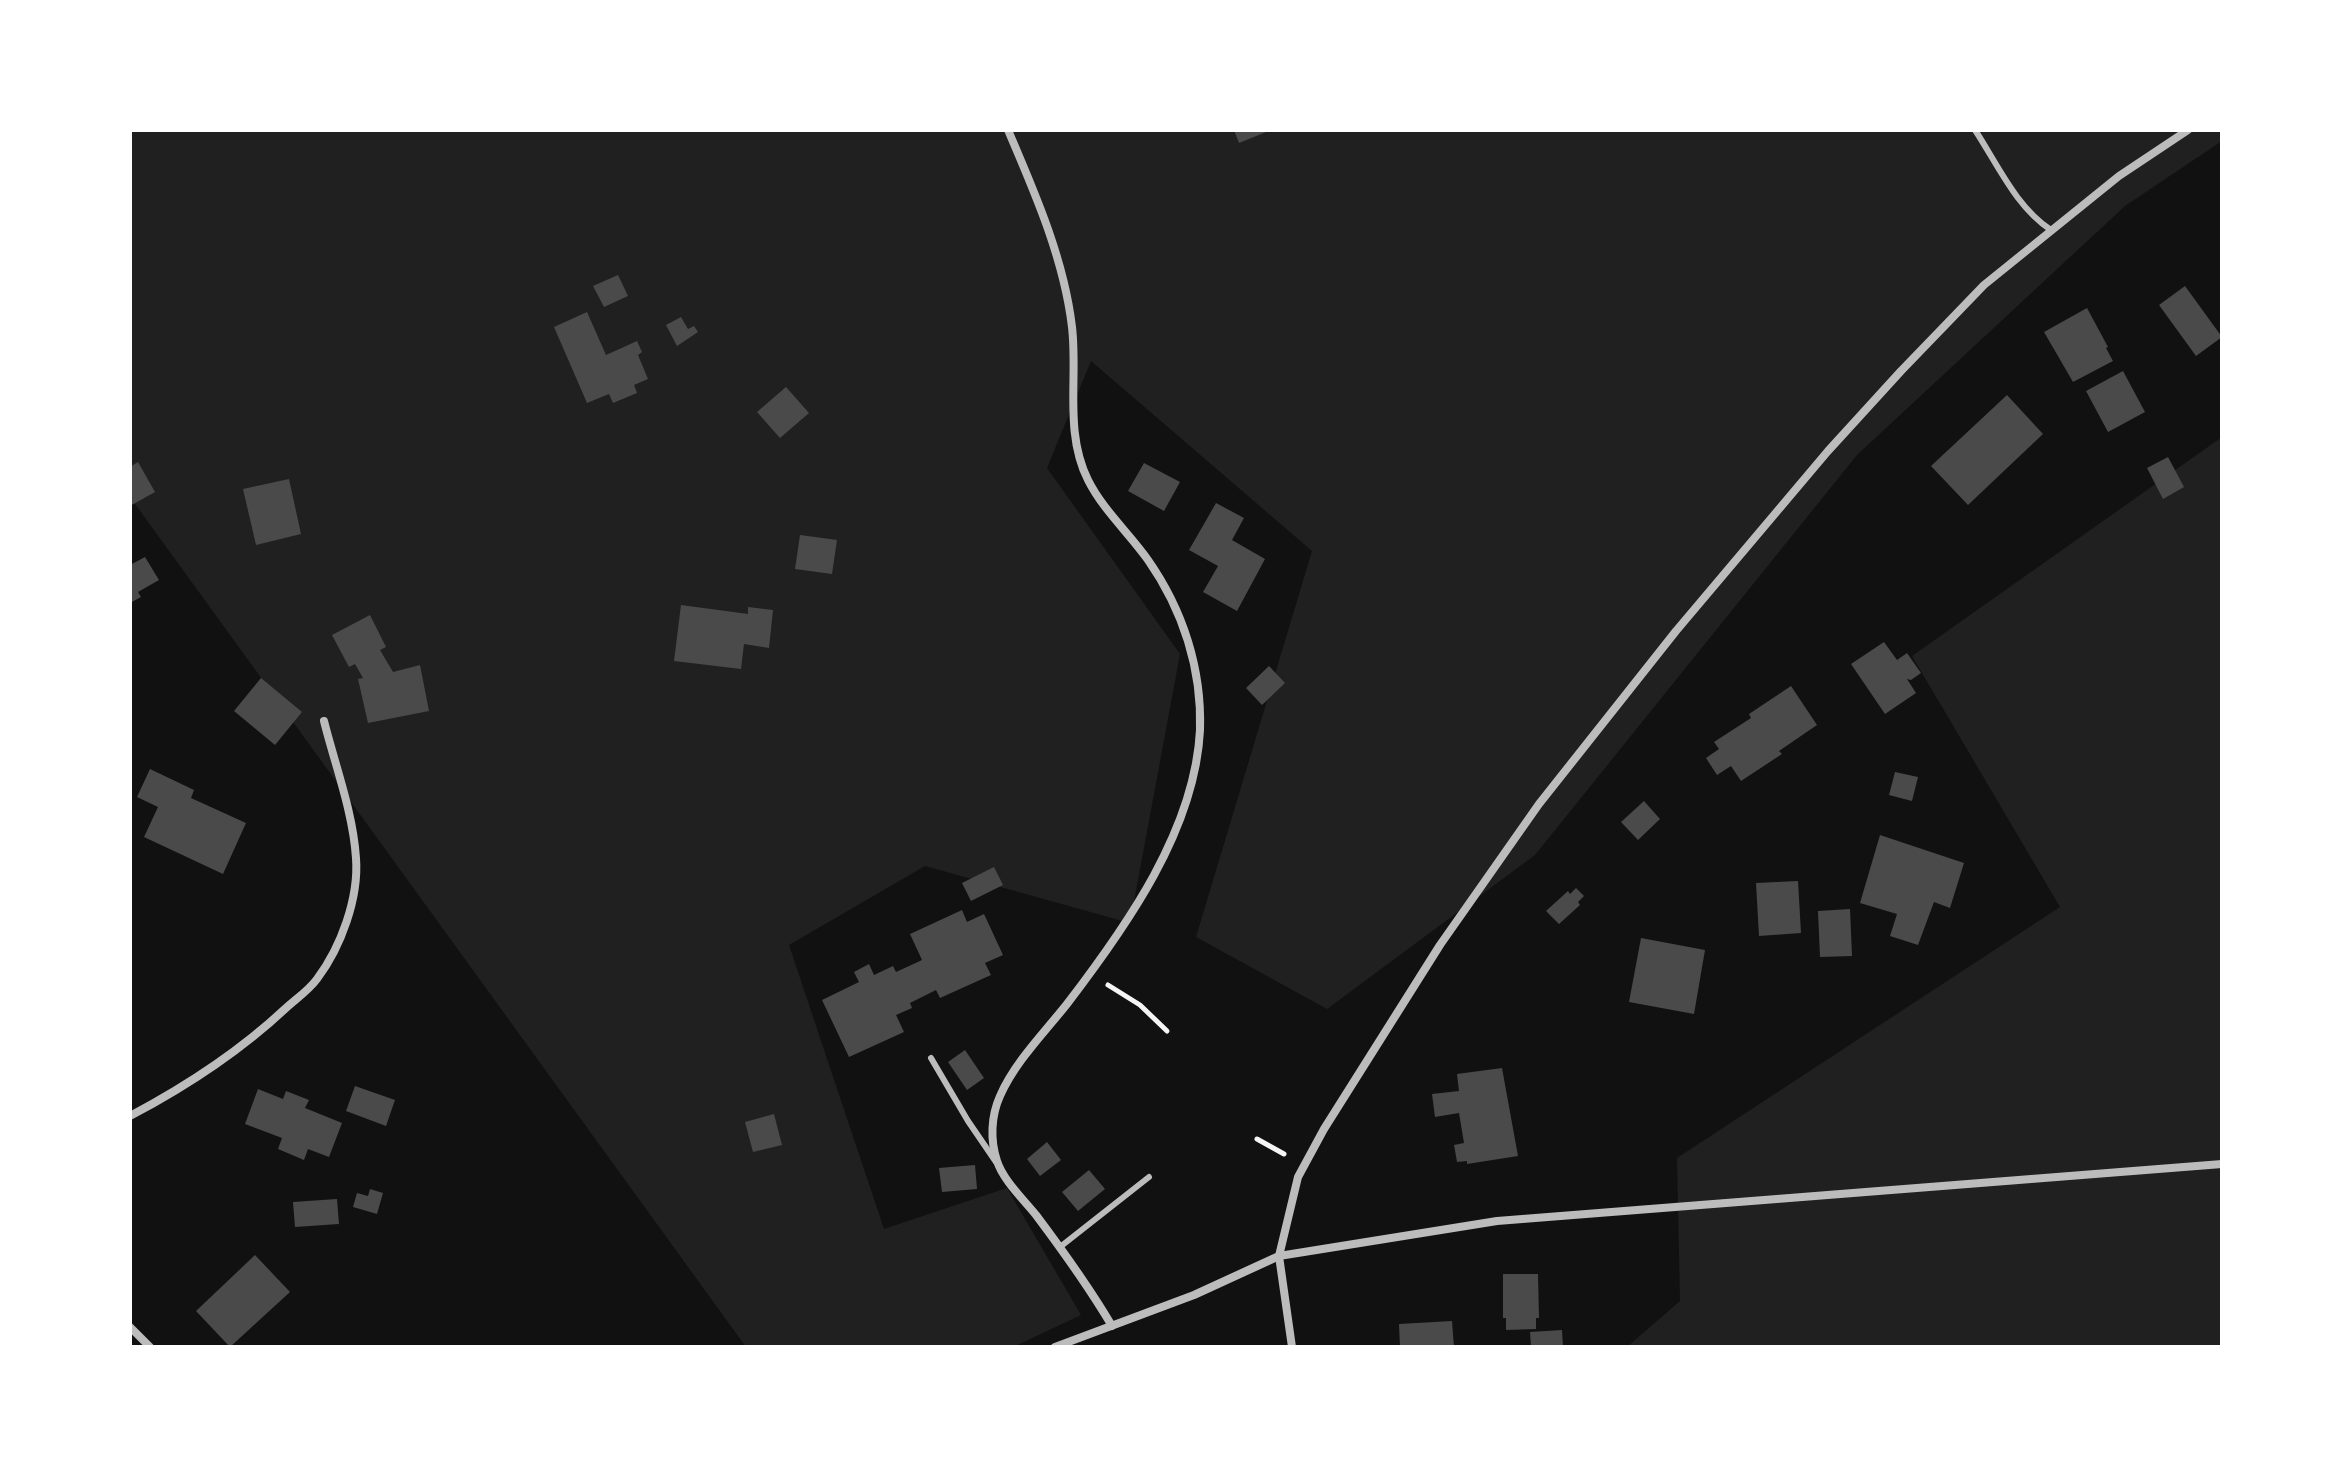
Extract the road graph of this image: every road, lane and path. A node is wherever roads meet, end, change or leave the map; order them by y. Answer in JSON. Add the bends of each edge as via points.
{"nodes":[{"id":1,"x":1008,"y":130,"type":"edge"},
{"id":2,"x":1975,"y":130,"type":"edge"},
{"id":3,"x":2188,"y":130,"type":"edge"},
{"id":4,"x":2051,"y":230,"type":"junction"},
{"id":5,"x":324,"y":721,"type":"dead end"},
{"id":6,"x":1087,"y":976,"type":"junction"},
{"id":7,"x":1167,"y":1031,"type":"dead end"},
{"id":8,"x":931,"y":1058,"type":"dead end"},
{"id":9,"x":130,"y":1116,"type":"edge"},
{"id":10,"x":1257,"y":1139,"type":"dead end"},
{"id":11,"x":1305,"y":1164,"type":"junction"},
{"id":12,"x":2222,"y":1164,"type":"edge"},
{"id":13,"x":998,"y":1165,"type":"junction"},
{"id":14,"x":1149,"y":1177,"type":"dead end"},
{"id":15,"x":1060,"y":1247,"type":"junction"},
{"id":16,"x":1279,"y":1256,"type":"junction"},
{"id":17,"x":1112,"y":1326,"type":"junction"},
{"id":18,"x":130,"y":1327,"type":"edge"},
{"id":19,"x":150,"y":1347,"type":"edge"},
{"id":20,"x":1055,"y":1347,"type":"edge"},
{"id":21,"x":1292,"y":1347,"type":"edge"}],
"edges":[{"from":1,"to":6,"type":"street","via":[[1037,198],[1066,296],[1075,438],[1087,478],[1165,586],[1194,657],[1200,727],[1179,824],[1148,888]]},
{"from":2,"to":4,"type":"lane","via":[[2018,199]]},
{"from":3,"to":4,"type":"street"},
{"from":4,"to":11,"type":"street","via":[[1984,285],[1901,371],[1676,631],[1539,804],[1449,932]]},
{"from":5,"to":9,"type":"street","via":[[356,859],[343,933],[317,980],[253,1039]]},
{"from":6,"to":7,"type":"path","via":[[1140,1005]]},
{"from":6,"to":13,"type":"street","via":[[1001,1093],[992,1139]]},
{"from":8,"to":13,"type":"lane"},
{"from":10,"to":11,"type":"path"},
{"from":11,"to":16,"type":"street"},
{"from":12,"to":16,"type":"street","via":[[1497,1221]]},
{"from":13,"to":15,"type":"street"},
{"from":14,"to":15,"type":"lane"},
{"from":15,"to":17,"type":"street"},
{"from":16,"to":17,"type":"street"},
{"from":16,"to":21,"type":"street"},
{"from":17,"to":20,"type":"street"},
{"from":18,"to":19,"type":"street"}]}
